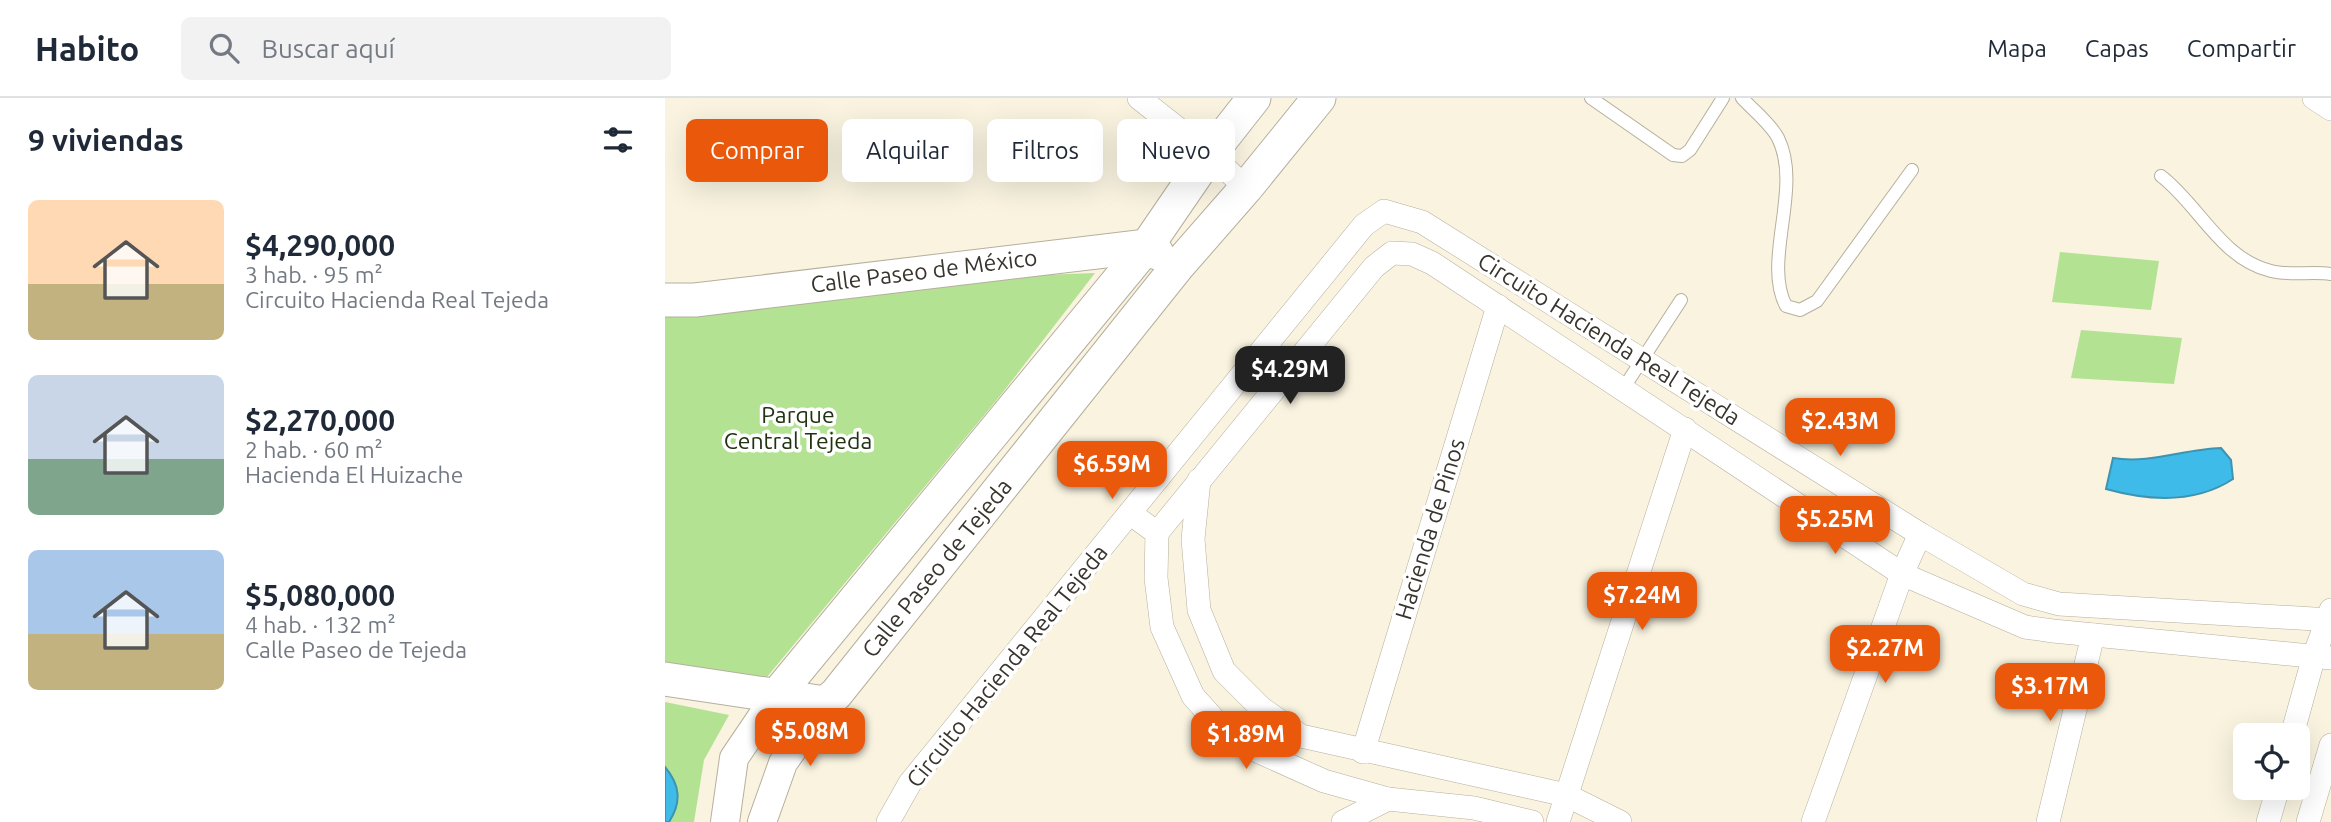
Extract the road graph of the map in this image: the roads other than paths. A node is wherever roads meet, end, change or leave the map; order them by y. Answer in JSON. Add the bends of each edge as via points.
{"nodes":[{"id":1,"x":1139,"y":98,"type":"edge"},
{"id":2,"x":1254,"y":98,"type":"edge"},
{"id":3,"x":1319,"y":98,"type":"edge"},
{"id":4,"x":1591,"y":98,"type":"edge"},
{"id":5,"x":1723,"y":98,"type":"edge"},
{"id":6,"x":1742,"y":98,"type":"edge"},
{"id":7,"x":2314,"y":98,"type":"edge"},
{"id":8,"x":2331,"y":108,"type":"edge"},
{"id":9,"x":1166,"y":119,"type":"edge"},
{"id":10,"x":1235,"y":122,"type":"edge"},
{"id":11,"x":1912,"y":170,"type":"dead end"},
{"id":12,"x":2161,"y":176,"type":"dead end"},
{"id":13,"x":1235,"y":178,"type":"edge"},
{"id":14,"x":1191,"y":182,"type":"edge"},
{"id":15,"x":1246,"y":188,"type":"junction"},
{"id":16,"x":1147,"y":246,"type":"junction"},
{"id":17,"x":1177,"y":267,"type":"junction"},
{"id":18,"x":2331,"y":274,"type":"edge"},
{"id":19,"x":665,"y":300,"type":"edge"},
{"id":20,"x":1681,"y":300,"type":"dead end"},
{"id":21,"x":1498,"y":306,"type":"junction"},
{"id":22,"x":1641,"y":359,"type":"junction"},
{"id":23,"x":1623,"y":388,"type":"junction"},
{"id":24,"x":1685,"y":429,"type":"junction"},
{"id":25,"x":1174,"y":460,"type":"junction"},
{"id":26,"x":1201,"y":481,"type":"junction"},
{"id":27,"x":1130,"y":513,"type":"junction"},
{"id":28,"x":1157,"y":533,"type":"junction"},
{"id":29,"x":1920,"y":534,"type":"junction"},
{"id":30,"x":1902,"y":574,"type":"junction"},
{"id":31,"x":2330,"y":617,"type":"edge"},
{"id":32,"x":2093,"y":635,"type":"junction"},
{"id":33,"x":2323,"y":657,"type":"edge"},
{"id":34,"x":665,"y":679,"type":"edge"},
{"id":35,"x":776,"y":696,"type":"junction"},
{"id":36,"x":825,"y":703,"type":"junction"},
{"id":37,"x":2297,"y":723,"type":"edge"},
{"id":38,"x":2331,"y":745,"type":"edge"},
{"id":39,"x":1363,"y":752,"type":"junction"},
{"id":40,"x":1566,"y":795,"type":"junction"},
{"id":41,"x":1388,"y":799,"type":"junction"},
{"id":42,"x":2275,"y":800,"type":"edge"},
{"id":43,"x":725,"y":822,"type":"edge"},
{"id":44,"x":762,"y":822,"type":"edge"},
{"id":45,"x":888,"y":822,"type":"edge"},
{"id":46,"x":1343,"y":822,"type":"edge"},
{"id":47,"x":1532,"y":822,"type":"edge"},
{"id":48,"x":1558,"y":822,"type":"edge"},
{"id":49,"x":1620,"y":822,"type":"edge"},
{"id":50,"x":1813,"y":822,"type":"edge"},
{"id":51,"x":2048,"y":822,"type":"edge"},
{"id":52,"x":2269,"y":822,"type":"edge"},
{"id":53,"x":2308,"y":822,"type":"edge"}],
"edges":[{"from":1,"to":9,"type":"street"},
{"from":2,"to":10,"type":"main road","name":"Calle Paseo de Tejeda"},
{"from":3,"to":15,"type":"main road","name":"Calle Paseo de Tejeda"},
{"from":4,"to":5,"type":"lane","via":[[1673,155],[1682,156]]},
{"from":6,"to":11,"type":"lane","via":[[1778,138],[1784,160],[1786,207],[1780,265],[1781,297],[1786,306],[1800,310],[1818,301]]},
{"from":7,"to":8,"type":"street"},
{"from":12,"to":18,"type":"lane","via":[[2181,191],[2209,228],[2254,265],[2272,272]]},
{"from":13,"to":15,"type":"street"},
{"from":14,"to":16,"type":"main road","name":"Calle Paseo de Tejeda"},
{"from":15,"to":17,"type":"main road","name":"Calle Paseo de Tejeda"},
{"from":16,"to":17,"type":"main road"},
{"from":16,"to":19,"type":"main road","name":"Calle Paseo de México"},
{"from":16,"to":35,"type":"main road","name":"Calle Paseo de Tejeda"},
{"from":17,"to":36,"type":"main road","name":"Calle Paseo de Tejeda"},
{"from":20,"to":22,"type":"lane"},
{"from":21,"to":23,"type":"street","name":"Circuito Hacienda Real Tejeda"},
{"from":21,"to":26,"type":"street","name":"Circuito Hacienda Real Tejeda","via":[[1432,263],[1412,254],[1392,253],[1374,267]]},
{"from":21,"to":39,"type":"street","name":"Hacienda de Pinos"},
{"from":22,"to":23,"type":"lane"},
{"from":22,"to":25,"type":"street","name":"Circuito Hacienda Real Tejeda","via":[[1422,222],[1384,211],[1364,225]]},
{"from":22,"to":29,"type":"street","name":"Circuito Hacienda Real Tejeda"},
{"from":23,"to":24,"type":"street","name":"Circuito Hacienda Real Tejeda"},
{"from":24,"to":30,"type":"street","name":"Circuito Hacienda Real Tejeda"},
{"from":24,"to":40,"type":"street"},
{"from":25,"to":26,"type":"street"},
{"from":25,"to":27,"type":"street","name":"Circuito Hacienda Real Tejeda"},
{"from":26,"to":28,"type":"street","name":"Circuito Hacienda Real Tejeda"},
{"from":26,"to":39,"type":"street","via":[[1193,539],[1199,610],[1224,671],[1261,708],[1301,736]]},
{"from":27,"to":28,"type":"street"},
{"from":27,"to":45,"type":"street","name":"Circuito Hacienda Real Tejeda","via":[[910,783]]},
{"from":28,"to":41,"type":"street","via":[[1162,627],[1193,696],[1246,746],[1324,781]]},
{"from":29,"to":30,"type":"street"},
{"from":29,"to":31,"type":"street","name":"Circuito Hacienda Real Tejeda","via":[[2023,594],[2059,604]]},
{"from":30,"to":32,"type":"street","name":"Circuito Hacienda Real Tejeda","via":[[2025,627]]},
{"from":30,"to":50,"type":"street"},
{"from":31,"to":33,"type":"street"},
{"from":32,"to":33,"type":"street","name":"Circuito Hacienda Real Tejeda"},
{"from":32,"to":51,"type":"street"},
{"from":33,"to":37,"type":"street"},
{"from":34,"to":35,"type":"main road"},
{"from":35,"to":36,"type":"main road"},
{"from":35,"to":43,"type":"street","name":"Calle Paseo de Tejeda","via":[[734,758]]},
{"from":36,"to":44,"type":"street","name":"Calle Paseo de Tejeda","via":[[783,763]]},
{"from":38,"to":53,"type":"street"},
{"from":39,"to":40,"type":"street"},
{"from":40,"to":48,"type":"street"},
{"from":40,"to":49,"type":"street"},
{"from":41,"to":46,"type":"street"},
{"from":41,"to":47,"type":"street","via":[[1474,808]]},
{"from":42,"to":52,"type":"street"}]}
